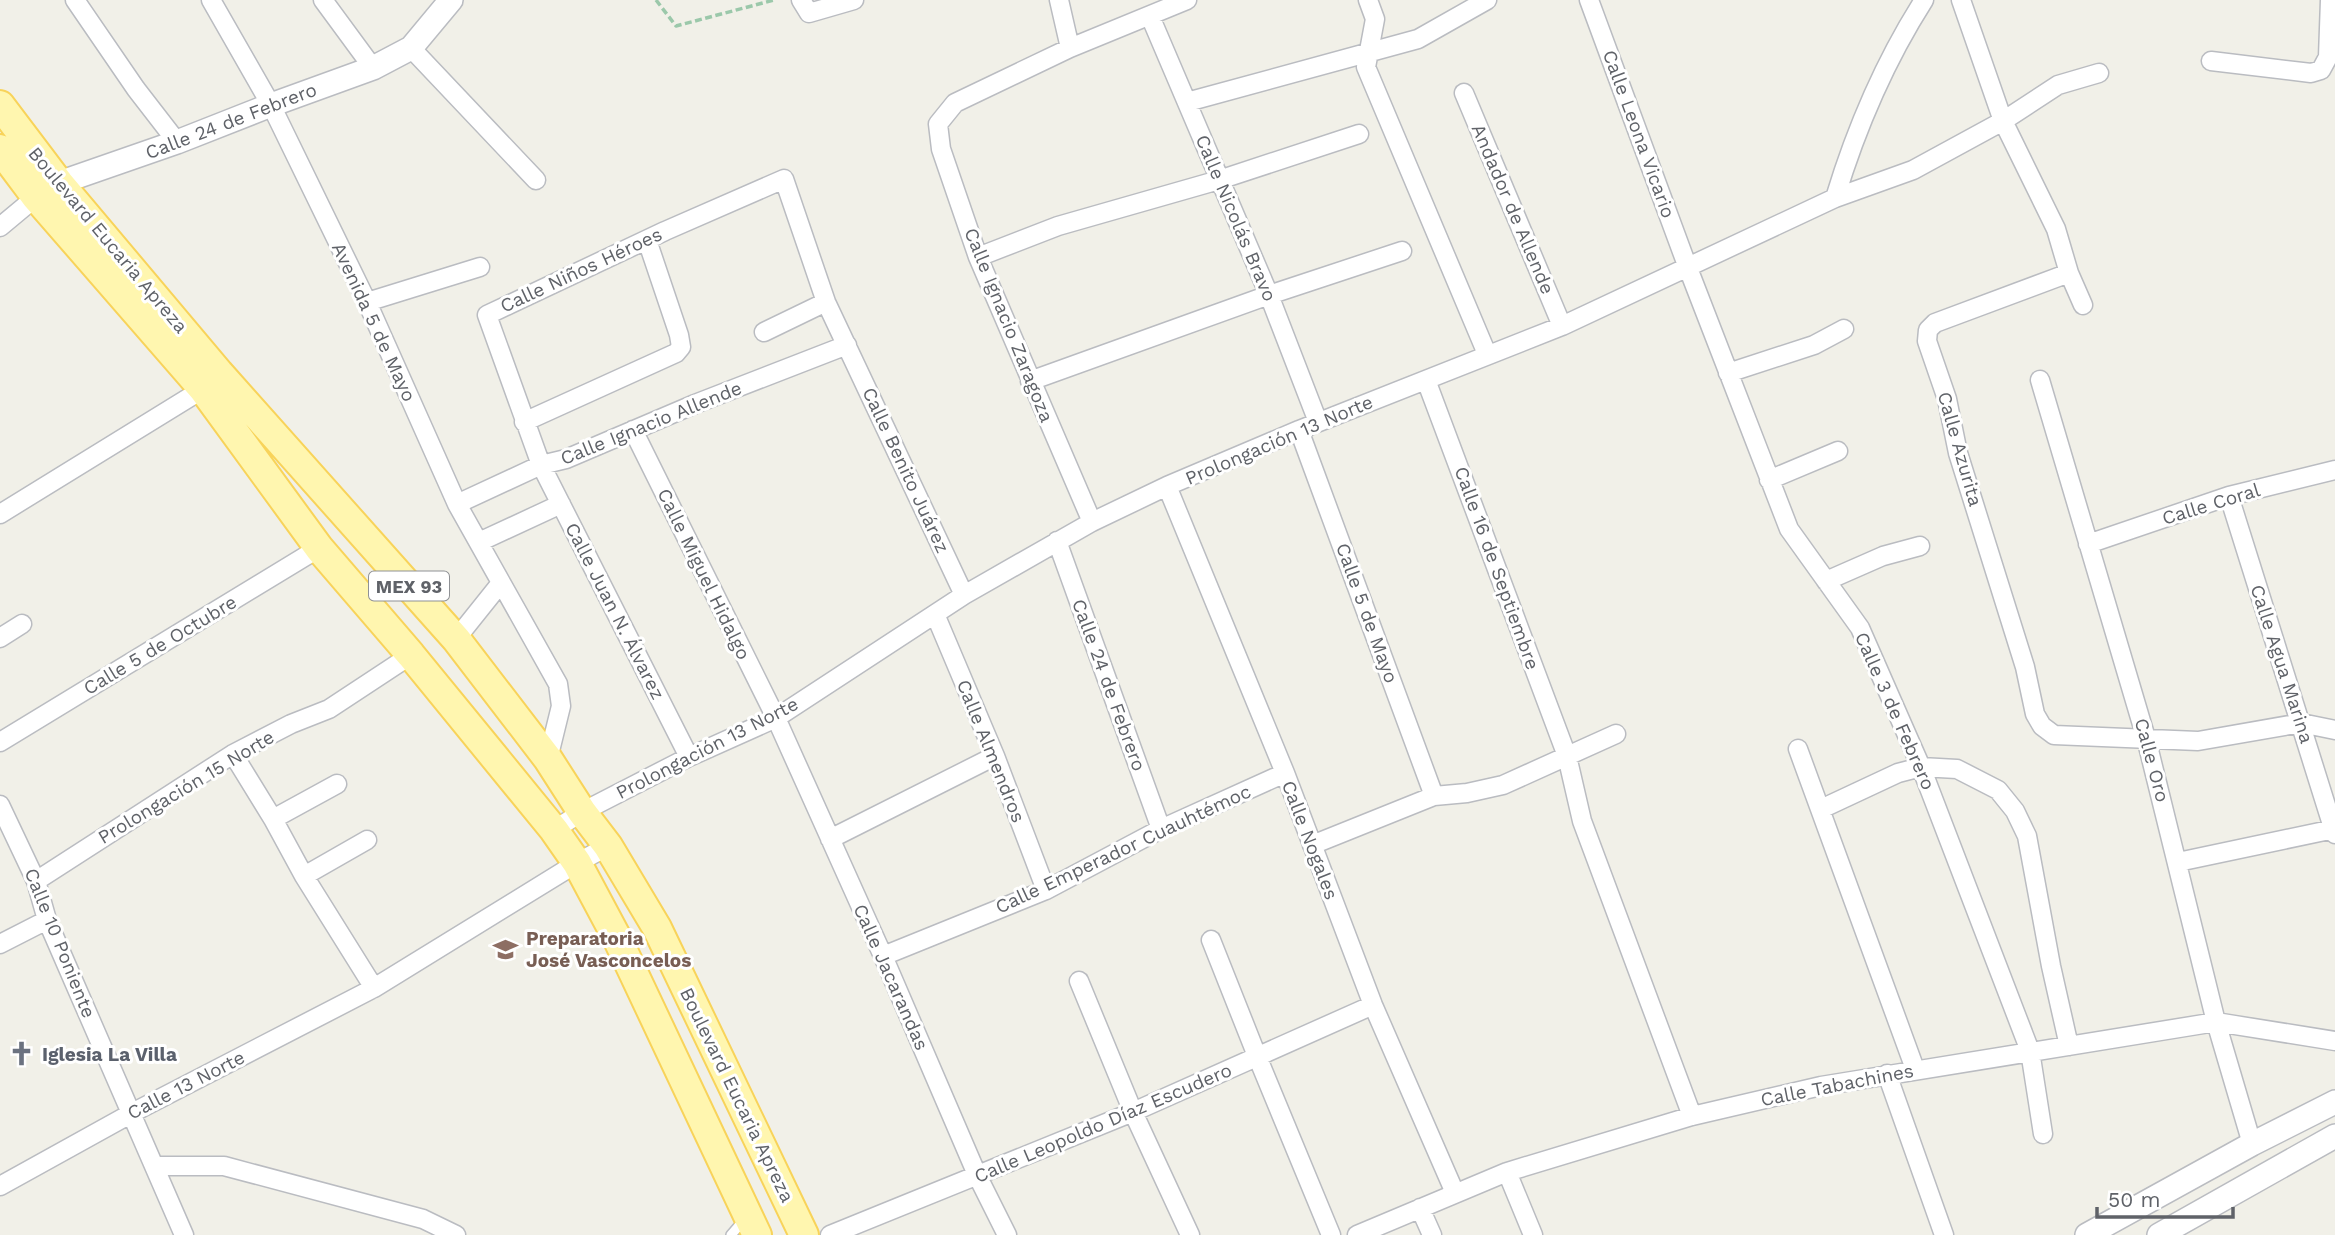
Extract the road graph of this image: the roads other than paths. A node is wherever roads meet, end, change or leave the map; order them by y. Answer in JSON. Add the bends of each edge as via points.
{"nodes":[{"id":1,"x":75,"y":0,"type":"edge"},
{"id":2,"x":211,"y":0,"type":"edge"},
{"id":3,"x":323,"y":0,"type":"edge"},
{"id":4,"x":451,"y":0,"type":"edge"},
{"id":5,"x":854,"y":0,"type":"edge"},
{"id":6,"x":1059,"y":0,"type":"edge"},
{"id":7,"x":1187,"y":0,"type":"edge"},
{"id":8,"x":1368,"y":0,"type":"edge"},
{"id":9,"x":1487,"y":0,"type":"edge"},
{"id":10,"x":1589,"y":0,"type":"edge"},
{"id":11,"x":1924,"y":0,"type":"edge"},
{"id":12,"x":1961,"y":0,"type":"edge"},
{"id":13,"x":2330,"y":0,"type":"edge"},
{"id":14,"x":805,"y":7,"type":"edge"},
{"id":15,"x":1150,"y":16,"type":"junction"},
{"id":16,"x":411,"y":48,"type":"junction"},
{"id":17,"x":1070,"y":48,"type":"junction"},
{"id":18,"x":1367,"y":51,"type":"junction"},
{"id":19,"x":2211,"y":61,"type":"dead end"},
{"id":20,"x":373,"y":68,"type":"junction"},
{"id":21,"x":2099,"y":73,"type":"dead end"},
{"id":22,"x":1464,"y":93,"type":"dead end"},
{"id":23,"x":1187,"y":102,"type":"junction"},
{"id":24,"x":271,"y":104,"type":"junction"},
{"id":25,"x":0,"y":105,"type":"edge"},
{"id":26,"x":2003,"y":121,"type":"junction"},
{"id":27,"x":1359,"y":134,"type":"dead end"},
{"id":28,"x":177,"y":142,"type":"junction"},
{"id":29,"x":0,"y":149,"type":"edge"},
{"id":30,"x":783,"y":179,"type":"joint"},
{"id":31,"x":536,"y":180,"type":"dead end"},
{"id":32,"x":1219,"y":180,"type":"junction"},
{"id":33,"x":48,"y":190,"type":"junction"},
{"id":34,"x":1835,"y":198,"type":"junction"},
{"id":35,"x":0,"y":227,"type":"edge"},
{"id":36,"x":648,"y":240,"type":"junction"},
{"id":37,"x":1402,"y":251,"type":"dead end"},
{"id":38,"x":978,"y":257,"type":"junction"},
{"id":39,"x":480,"y":267,"type":"dead end"},
{"id":40,"x":1688,"y":268,"type":"junction"},
{"id":41,"x":2068,"y":273,"type":"junction"},
{"id":42,"x":1269,"y":295,"type":"junction"},
{"id":43,"x":368,"y":302,"type":"junction"},
{"id":44,"x":826,"y":302,"type":"junction"},
{"id":45,"x":2083,"y":306,"type":"dead end"},
{"id":46,"x":1562,"y":326,"type":"junction"},
{"id":47,"x":1844,"y":329,"type":"dead end"},
{"id":48,"x":764,"y":332,"type":"dead end"},
{"id":49,"x":847,"y":345,"type":"junction"},
{"id":50,"x":1487,"y":354,"type":"junction"},
{"id":51,"x":1728,"y":373,"type":"junction"},
{"id":52,"x":1426,"y":380,"type":"junction"},
{"id":53,"x":2040,"y":380,"type":"dead end"},
{"id":54,"x":211,"y":381,"type":"junction"},
{"id":55,"x":1030,"y":381,"type":"junction"},
{"id":56,"x":524,"y":422,"type":"junction"},
{"id":57,"x":1318,"y":422,"type":"junction"},
{"id":58,"x":1299,"y":429,"type":"junction"},
{"id":59,"x":633,"y":430,"type":"junction"},
{"id":60,"x":1838,"y":451,"type":"dead end"},
{"id":61,"x":541,"y":465,"type":"junction"},
{"id":62,"x":2335,"y":470,"type":"edge"},
{"id":63,"x":1769,"y":480,"type":"junction"},
{"id":64,"x":1167,"y":486,"type":"junction"},
{"id":65,"x":2228,"y":496,"type":"junction"},
{"id":66,"x":457,"y":504,"type":"junction"},
{"id":67,"x":561,"y":504,"type":"junction"},
{"id":68,"x":0,"y":514,"type":"edge"},
{"id":69,"x":1092,"y":522,"type":"junction"},
{"id":70,"x":1057,"y":541,"type":"junction"},
{"id":71,"x":479,"y":542,"type":"junction"},
{"id":72,"x":2088,"y":544,"type":"junction"},
{"id":73,"x":1920,"y":546,"type":"dead end"},
{"id":74,"x":319,"y":548,"type":"junction"},
{"id":75,"x":1826,"y":581,"type":"junction"},
{"id":76,"x":500,"y":584,"type":"junction"},
{"id":77,"x":964,"y":594,"type":"junction"},
{"id":78,"x":934,"y":614,"type":"junction"},
{"id":79,"x":22,"y":624,"type":"dead end"},
{"id":80,"x":0,"y":638,"type":"edge"},
{"id":81,"x":456,"y":639,"type":"junction"},
{"id":82,"x":411,"y":654,"type":"junction"},
{"id":83,"x":776,"y":718,"type":"junction"},
{"id":84,"x":2301,"y":723,"type":"junction"},
{"id":85,"x":2335,"y":730,"type":"edge"},
{"id":86,"x":1616,"y":734,"type":"dead end"},
{"id":87,"x":2146,"y":738,"type":"junction"},
{"id":88,"x":0,"y":742,"type":"edge"},
{"id":89,"x":1798,"y":749,"type":"dead end"},
{"id":90,"x":233,"y":754,"type":"junction"},
{"id":91,"x":995,"y":756,"type":"junction"},
{"id":92,"x":1567,"y":756,"type":"junction"},
{"id":93,"x":690,"y":757,"type":"junction"},
{"id":94,"x":548,"y":759,"type":"junction"},
{"id":95,"x":1921,"y":767,"type":"junction"},
{"id":96,"x":1285,"y":773,"type":"junction"},
{"id":97,"x":337,"y":784,"type":"dead end"},
{"id":98,"x":1434,"y":796,"type":"junction"},
{"id":99,"x":0,"y":805,"type":"edge"},
{"id":100,"x":1821,"y":809,"type":"junction"},
{"id":101,"x":582,"y":812,"type":"junction"},
{"id":102,"x":273,"y":819,"type":"junction"},
{"id":103,"x":1161,"y":829,"type":"junction"},
{"id":104,"x":554,"y":830,"type":"junction"},
{"id":105,"x":2334,"y":831,"type":"edge"},
{"id":106,"x":830,"y":839,"type":"junction"},
{"id":107,"x":367,"y":840,"type":"dead end"},
{"id":108,"x":1312,"y":845,"type":"junction"},
{"id":109,"x":608,"y":846,"type":"junction"},
{"id":110,"x":2178,"y":862,"type":"junction"},
{"id":111,"x":576,"y":863,"type":"junction"},
{"id":112,"x":304,"y":876,"type":"junction"},
{"id":113,"x":36,"y":881,"type":"junction"},
{"id":114,"x":1046,"y":890,"type":"junction"},
{"id":115,"x":47,"y":920,"type":"junction"},
{"id":116,"x":1212,"y":940,"type":"dead end"},
{"id":117,"x":0,"y":944,"type":"edge"},
{"id":118,"x":883,"y":956,"type":"junction"},
{"id":119,"x":1079,"y":981,"type":"dead end"},
{"id":120,"x":374,"y":988,"type":"junction"},
{"id":121,"x":1373,"y":1005,"type":"junction"},
{"id":122,"x":2216,"y":1022,"type":"junction"},
{"id":123,"x":2335,"y":1041,"type":"edge"},
{"id":124,"x":2070,"y":1046,"type":"junction"},
{"id":125,"x":2030,"y":1051,"type":"junction"},
{"id":126,"x":1256,"y":1056,"type":"junction"},
{"id":127,"x":1915,"y":1069,"type":"junction"},
{"id":128,"x":1886,"y":1074,"type":"junction"},
{"id":129,"x":2335,"y":1102,"type":"edge"},
{"id":130,"x":1133,"y":1112,"type":"junction"},
{"id":131,"x":132,"y":1113,"type":"junction"},
{"id":132,"x":1692,"y":1116,"type":"junction"},
{"id":133,"x":2043,"y":1134,"type":"dead end"},
{"id":134,"x":2335,"y":1136,"type":"edge"},
{"id":135,"x":2252,"y":1144,"type":"junction"},
{"id":136,"x":155,"y":1166,"type":"junction"},
{"id":137,"x":1507,"y":1172,"type":"junction"},
{"id":138,"x":978,"y":1177,"type":"junction"},
{"id":139,"x":0,"y":1186,"type":"edge"},
{"id":140,"x":1455,"y":1193,"type":"junction"},
{"id":141,"x":1420,"y":1208,"type":"junction"},
{"id":142,"x":745,"y":1229,"type":"edge"},
{"id":143,"x":2172,"y":1232,"type":"edge"},
{"id":144,"x":184,"y":1235,"type":"edge"},
{"id":145,"x":456,"y":1235,"type":"edge"},
{"id":146,"x":804,"y":1235,"type":"edge"},
{"id":147,"x":830,"y":1235,"type":"edge"},
{"id":148,"x":1007,"y":1235,"type":"edge"},
{"id":149,"x":1190,"y":1235,"type":"edge"},
{"id":150,"x":1331,"y":1235,"type":"edge"},
{"id":151,"x":1357,"y":1235,"type":"edge"},
{"id":152,"x":1432,"y":1235,"type":"edge"},
{"id":153,"x":1533,"y":1235,"type":"edge"},
{"id":154,"x":1944,"y":1235,"type":"edge"},
{"id":155,"x":2087,"y":1235,"type":"edge"}],
"edges":[{"from":1,"to":28,"type":"street"},
{"from":2,"to":24,"type":"street","name":"Avenida 5 de Mayo"},
{"from":3,"to":20,"type":"street"},
{"from":4,"to":16,"type":"street","name":"Calle 24 de Febrero"},
{"from":5,"to":14,"type":"street"},
{"from":6,"to":17,"type":"street"},
{"from":7,"to":15,"type":"street"},
{"from":8,"to":18,"type":"street","via":[[1375,19]]},
{"from":9,"to":18,"type":"street","via":[[1418,39]]},
{"from":10,"to":40,"type":"street","name":"Calle Leona Vicario"},
{"from":11,"to":34,"type":"street","via":[[1900,36],[1852,144]]},
{"from":12,"to":26,"type":"street"},
{"from":13,"to":19,"type":"street","via":[[2328,57],[2321,69],[2311,73]]},
{"from":15,"to":17,"type":"street"},
{"from":15,"to":23,"type":"street","name":"Calle Nicolás Bravo"},
{"from":16,"to":20,"type":"street","name":"Calle 24 de Febrero"},
{"from":16,"to":31,"type":"street"},
{"from":17,"to":38,"type":"street","name":"Calle Ignacio Zaragoza","via":[[955,103],[938,124],[941,149]]},
{"from":18,"to":23,"type":"street"},
{"from":18,"to":50,"type":"street","via":[[1366,67]]},
{"from":20,"to":24,"type":"street","name":"Calle 24 de Febrero"},
{"from":21,"to":26,"type":"street","name":"Prolongación 13 Norte","via":[[2057,85]]},
{"from":22,"to":46,"type":"street","name":"Andador de Allende"},
{"from":23,"to":32,"type":"street","name":"Calle Nicolás Bravo"},
{"from":24,"to":28,"type":"street","name":"Calle 24 de Febrero"},
{"from":24,"to":43,"type":"street","name":"Avenida 5 de Mayo"},
{"from":25,"to":33,"type":"main road","name":"Boulevard Eucaria Apreza","number":"MEX 93"},
{"from":26,"to":34,"type":"street","name":"Prolongación 13 Norte","via":[[1913,170]]},
{"from":26,"to":41,"type":"street","via":[[2056,229]]},
{"from":27,"to":32,"type":"street"},
{"from":28,"to":33,"type":"street","name":"Calle 24 de Febrero"},
{"from":29,"to":33,"type":"main road","name":"Boulevard Eucaria Apreza","number":"MEX 93"},
{"from":30,"to":36,"type":"street","name":"Calle Niños Héroes"},
{"from":30,"to":44,"type":"street","name":"Calle Benito Juárez"},
{"from":32,"to":38,"type":"street","via":[[1058,226]]},
{"from":32,"to":42,"type":"street","name":"Calle Nicolás Bravo"},
{"from":33,"to":35,"type":"street","name":"Calle 24 de Febrero"},
{"from":33,"to":54,"type":"main road","name":"Boulevard Eucaria Apreza","number":"MEX 93"},
{"from":34,"to":40,"type":"street","name":"Prolongación 13 Norte"},
{"from":36,"to":56,"type":"street","via":[[681,347]]},
{"from":36,"to":56,"type":"street","name":"Calle Niños Héroes","via":[[487,315]]},
{"from":37,"to":42,"type":"street"},
{"from":38,"to":55,"type":"street","name":"Calle Ignacio Zaragoza"},
{"from":39,"to":43,"type":"street"},
{"from":40,"to":46,"type":"street","name":"Prolongación 13 Norte"},
{"from":40,"to":51,"type":"street","name":"Calle 3 de Febrero"},
{"from":41,"to":45,"type":"street"},
{"from":41,"to":87,"type":"street","name":"Calle Azurita","via":[[1936,323],[1928,330],[1927,341],[2035,714],[2054,735]]},
{"from":42,"to":55,"type":"street"},
{"from":42,"to":57,"type":"street","name":"Calle Nicolás Bravo"},
{"from":43,"to":66,"type":"street","name":"Avenida 5 de Mayo"},
{"from":44,"to":48,"type":"street"},
{"from":44,"to":49,"type":"street","name":"Calle Benito Juárez"},
{"from":46,"to":50,"type":"street","name":"Prolongación 13 Norte"},
{"from":47,"to":51,"type":"street","via":[[1814,345]]},
{"from":49,"to":59,"type":"street","name":"Calle Ignacio Allende"},
{"from":49,"to":77,"type":"street","name":"Calle Benito Juárez"},
{"from":50,"to":52,"type":"street","name":"Prolongación 13 Norte"},
{"from":51,"to":63,"type":"street","name":"Calle 3 de Febrero"},
{"from":52,"to":57,"type":"street","name":"Prolongación 13 Norte"},
{"from":52,"to":92,"type":"street","name":"Calle 16 de Septiembre"},
{"from":53,"to":72,"type":"street","name":"Calle Oro"},
{"from":54,"to":68,"type":"street"},
{"from":54,"to":74,"type":"main road","number":"MEX 93"},
{"from":54,"to":81,"type":"main road","number":"MEX 93"},
{"from":55,"to":69,"type":"street","name":"Calle Ignacio Zaragoza"},
{"from":56,"to":61,"type":"street","name":"Calle Niños Héroes"},
{"from":57,"to":58,"type":"street","name":"Prolongación 13 Norte"},
{"from":58,"to":64,"type":"street","name":"Prolongación 13 Norte"},
{"from":58,"to":98,"type":"street","name":"Calle 5 de Mayo"},
{"from":59,"to":61,"type":"street","name":"Calle Ignacio Allende"},
{"from":59,"to":83,"type":"street","name":"Calle Miguel Hidalgo"},
{"from":60,"to":63,"type":"street"},
{"from":61,"to":66,"type":"street","name":"Calle Ignacio Allende"},
{"from":61,"to":67,"type":"street","name":"Calle Juan N. Álvarez"},
{"from":62,"to":65,"type":"street","name":"Calle Coral"},
{"from":63,"to":75,"type":"street","name":"Calle 3 de Febrero","via":[[1789,530]]},
{"from":64,"to":69,"type":"street","name":"Prolongación 13 Norte"},
{"from":64,"to":96,"type":"street","name":"Calle Nogales"},
{"from":65,"to":72,"type":"street","name":"Calle Coral"},
{"from":65,"to":84,"type":"street","name":"Calle Agua Marina"},
{"from":66,"to":71,"type":"street","name":"Avenida 5 de Mayo"},
{"from":67,"to":71,"type":"street"},
{"from":67,"to":93,"type":"street","name":"Calle Juan N. Álvarez"},
{"from":69,"to":70,"type":"street","name":"Prolongación 13 Norte"},
{"from":70,"to":77,"type":"street","name":"Prolongación 13 Norte"},
{"from":70,"to":103,"type":"street","name":"Calle 24 de Febrero"},
{"from":71,"to":76,"type":"street","name":"Avenida 5 de Mayo"},
{"from":72,"to":87,"type":"street","name":"Calle Oro"},
{"from":73,"to":75,"type":"street"},
{"from":74,"to":82,"type":"main road","number":"MEX 93"},
{"from":74,"to":88,"type":"street","name":"Calle 5 de Octubre"},
{"from":75,"to":95,"type":"street","name":"Calle 3 de Febrero","via":[[1860,628]]},
{"from":76,"to":81,"type":"street"},
{"from":76,"to":94,"type":"street","name":"Avenida 5 de Mayo","via":[[558,684],[561,706]]},
{"from":77,"to":78,"type":"street","name":"Prolongación 13 Norte"},
{"from":78,"to":83,"type":"street","name":"Prolongación 13 Norte"},
{"from":78,"to":91,"type":"street","name":"Calle Almendros"},
{"from":79,"to":80,"type":"street"},
{"from":81,"to":94,"type":"main road","number":"MEX 93"},
{"from":82,"to":90,"type":"street","name":"Prolongación 15 Norte","via":[[329,709]]},
{"from":82,"to":104,"type":"main road","number":"MEX 93"},
{"from":83,"to":93,"type":"street","name":"Prolongación 13 Norte"},
{"from":83,"to":106,"type":"street","name":"Calle Jacarandas"},
{"from":84,"to":85,"type":"street"},
{"from":84,"to":87,"type":"street","via":[[2199,741]]},
{"from":84,"to":105,"type":"street","name":"Calle Agua Marina"},
{"from":86,"to":92,"type":"street"},
{"from":87,"to":110,"type":"street","name":"Calle Oro"},
{"from":89,"to":100,"type":"street"},
{"from":90,"to":102,"type":"street"},
{"from":90,"to":113,"type":"street","name":"Prolongación 15 Norte"},
{"from":91,"to":106,"type":"street"},
{"from":91,"to":114,"type":"street","name":"Calle Almendros"},
{"from":92,"to":98,"type":"street","via":[[1503,785]]},
{"from":92,"to":132,"type":"street","name":"Calle 16 de Septiembre","via":[[1582,821]]},
{"from":93,"to":101,"type":"street","name":"Prolongación 13 Norte"},
{"from":94,"to":101,"type":"main road","number":"MEX 93"},
{"from":95,"to":100,"type":"street"},
{"from":95,"to":124,"type":"street","via":[[1957,769],[1998,790],[2015,811],[2027,836]]},
{"from":95,"to":125,"type":"street","name":"Calle 3 de Febrero"},
{"from":96,"to":103,"type":"street","name":"Calle Emperador Cuauhtémoc"},
{"from":96,"to":108,"type":"street","name":"Calle Nogales"},
{"from":97,"to":102,"type":"street"},
{"from":98,"to":108,"type":"street"},
{"from":99,"to":113,"type":"street","name":"Calle 10 Poniente"},
{"from":100,"to":127,"type":"street"},
{"from":101,"to":104,"type":"street","name":"Prolongación 13 Norte"},
{"from":101,"to":109,"type":"main road","name":"Boulevard Eucaria Apreza","number":"MEX 93"},
{"from":102,"to":112,"type":"street"},
{"from":103,"to":114,"type":"street","name":"Calle Emperador Cuauhtémoc"},
{"from":104,"to":111,"type":"main road","number":"MEX 93"},
{"from":105,"to":110,"type":"street"},
{"from":106,"to":118,"type":"street","name":"Calle Jacarandas"},
{"from":107,"to":112,"type":"street"},
{"from":108,"to":121,"type":"street","name":"Calle Nogales"},
{"from":109,"to":111,"type":"street","name":"Calle 13 Norte"},
{"from":109,"to":146,"type":"main road","name":"Boulevard Eucaria Apreza","number":"MEX 93","via":[[657,928]]},
{"from":110,"to":122,"type":"street","name":"Calle Oro"},
{"from":111,"to":120,"type":"street","name":"Calle 13 Norte"},
{"from":111,"to":142,"type":"main road","number":"MEX 93","via":[[617,938]]},
{"from":112,"to":120,"type":"street"},
{"from":113,"to":115,"type":"street","name":"Calle 10 Poniente"},
{"from":114,"to":118,"type":"street","name":"Calle Emperador Cuauhtémoc"},
{"from":115,"to":117,"type":"street"},
{"from":115,"to":131,"type":"street","name":"Calle 10 Poniente"},
{"from":116,"to":126,"type":"street"},
{"from":118,"to":138,"type":"street","name":"Calle Jacarandas"},
{"from":119,"to":130,"type":"street"},
{"from":120,"to":131,"type":"street","name":"Calle 13 Norte"},
{"from":121,"to":126,"type":"street","name":"Calle Leopoldo Díaz Escudero"},
{"from":121,"to":140,"type":"street","name":"Calle Nogales"},
{"from":122,"to":123,"type":"street","name":"Calle Tabachines"},
{"from":122,"to":124,"type":"street","name":"Calle Tabachines"},
{"from":122,"to":135,"type":"street","name":"Calle Oro"},
{"from":124,"to":125,"type":"street","name":"Calle Tabachines"},
{"from":125,"to":127,"type":"street","name":"Calle Tabachines"},
{"from":125,"to":133,"type":"street","name":"Calle 3 de Febrero"},
{"from":126,"to":130,"type":"street","name":"Calle Leopoldo Díaz Escudero"},
{"from":126,"to":150,"type":"street"},
{"from":127,"to":128,"type":"street","name":"Calle Tabachines"},
{"from":128,"to":132,"type":"street","name":"Calle Tabachines"},
{"from":128,"to":154,"type":"street"},
{"from":129,"to":135,"type":"street"},
{"from":130,"to":138,"type":"street","name":"Calle Leopoldo Díaz Escudero"},
{"from":130,"to":149,"type":"street"},
{"from":131,"to":136,"type":"street","name":"Calle 10 Poniente"},
{"from":131,"to":139,"type":"street","name":"Calle 13 Norte"},
{"from":132,"to":137,"type":"street","name":"Calle Tabachines"},
{"from":134,"to":143,"type":"street"},
{"from":135,"to":155,"type":"street"},
{"from":136,"to":144,"type":"street","name":"Calle 10 Poniente"},
{"from":136,"to":145,"type":"street","via":[[224,1166],[423,1219]]},
{"from":137,"to":140,"type":"street","name":"Calle Tabachines"},
{"from":137,"to":153,"type":"street"},
{"from":138,"to":147,"type":"street","name":"Calle Leopoldo Díaz Escudero"},
{"from":138,"to":148,"type":"street","name":"Calle Jacarandas"},
{"from":140,"to":141,"type":"street","name":"Calle Tabachines"},
{"from":141,"to":151,"type":"street","name":"Calle Tabachines"},
{"from":141,"to":152,"type":"street"}]}
